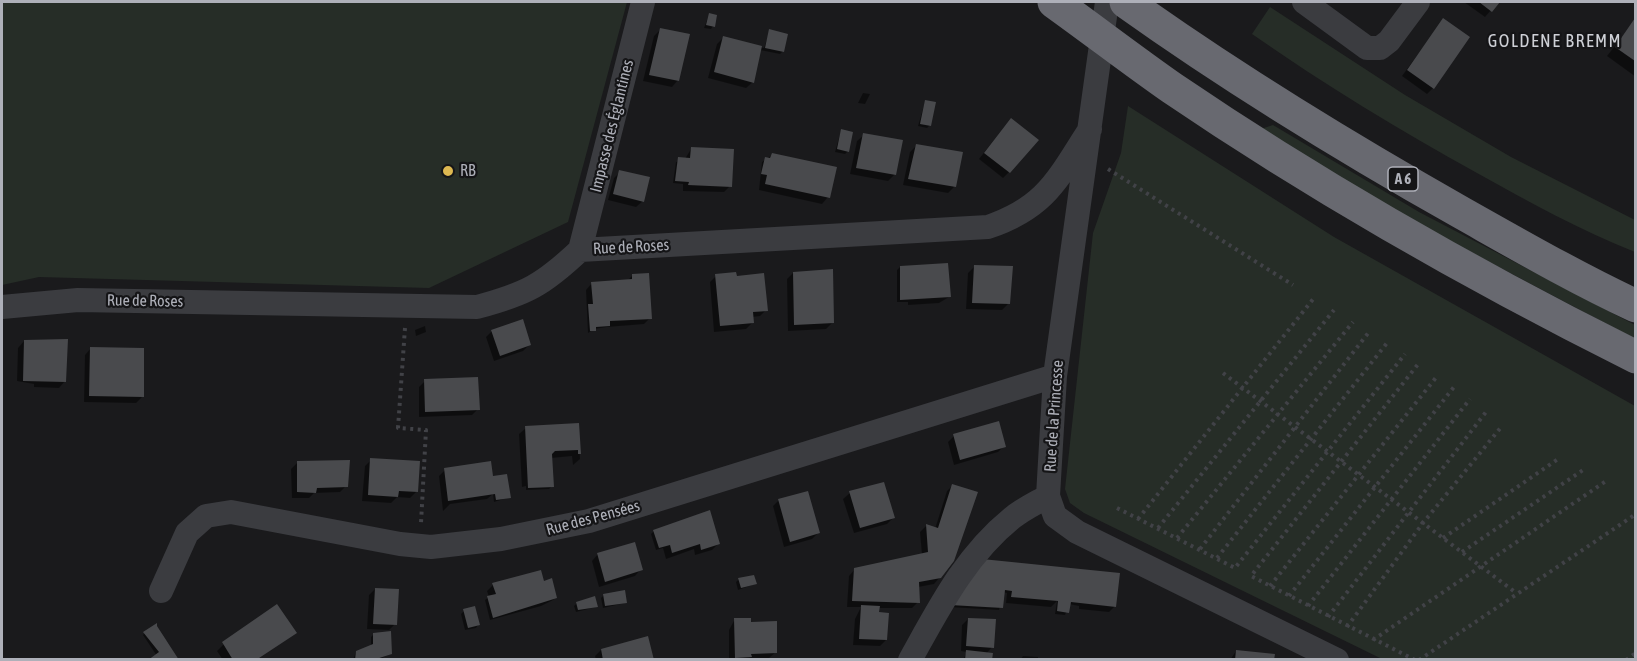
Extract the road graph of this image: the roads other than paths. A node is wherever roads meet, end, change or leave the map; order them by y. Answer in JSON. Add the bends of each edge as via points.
{"nodes":[{"id":1,"x":643,"y":2,"type":"edge"},
{"id":2,"x":1054,"y":2,"type":"edge"},
{"id":3,"x":1107,"y":2,"type":"edge"},
{"id":4,"x":1126,"y":2,"type":"edge"},
{"id":5,"x":1304,"y":2,"type":"edge"},
{"id":6,"x":1418,"y":2,"type":"edge"},
{"id":7,"x":1090,"y":129,"type":"junction"},
{"id":8,"x":580,"y":250,"type":"junction"},
{"id":9,"x":1635,"y":306,"type":"edge"},
{"id":10,"x":2,"y":307,"type":"edge"},
{"id":11,"x":1635,"y":357,"type":"edge"},
{"id":12,"x":1055,"y":376,"type":"junction"},
{"id":13,"x":1048,"y":496,"type":"junction"},
{"id":14,"x":161,"y":591,"type":"dead end"},
{"id":15,"x":910,"y":660,"type":"edge"},
{"id":16,"x":1337,"y":660,"type":"edge"}],
"edges":[{"from":1,"to":8,"type":"street","name":"Impasse des Églantines"},
{"from":2,"to":11,"type":"highway","via":[[1171,87],[1312,179],[1491,282]]},
{"from":3,"to":7,"type":"street","name":"Rue de la Princesse"},
{"from":4,"to":9,"type":"highway","number":"A 6","via":[[1336,139]]},
{"from":5,"to":6,"type":"street","via":[[1367,48],[1380,48],[1389,41]]},
{"from":7,"to":8,"type":"street","name":"Rue de Roses","via":[[1037,204],[988,227]]},
{"from":7,"to":12,"type":"street","name":"Rue de la Princesse"},
{"from":8,"to":10,"type":"street","name":"Rue de Roses","via":[[549,279],[515,297],[477,308],[78,300]]},
{"from":12,"to":13,"type":"street","name":"Rue de la Princesse"},
{"from":12,"to":14,"type":"street","name":"Rue des Pensées","via":[[589,521],[461,546],[420,546],[231,512],[206,516],[187,533]]},
{"from":13,"to":15,"type":"street","via":[[1013,517],[986,542],[952,583]]},
{"from":13,"to":16,"type":"street","name":"Rue de la Princesse","via":[[1055,516],[1077,532]]}]}
